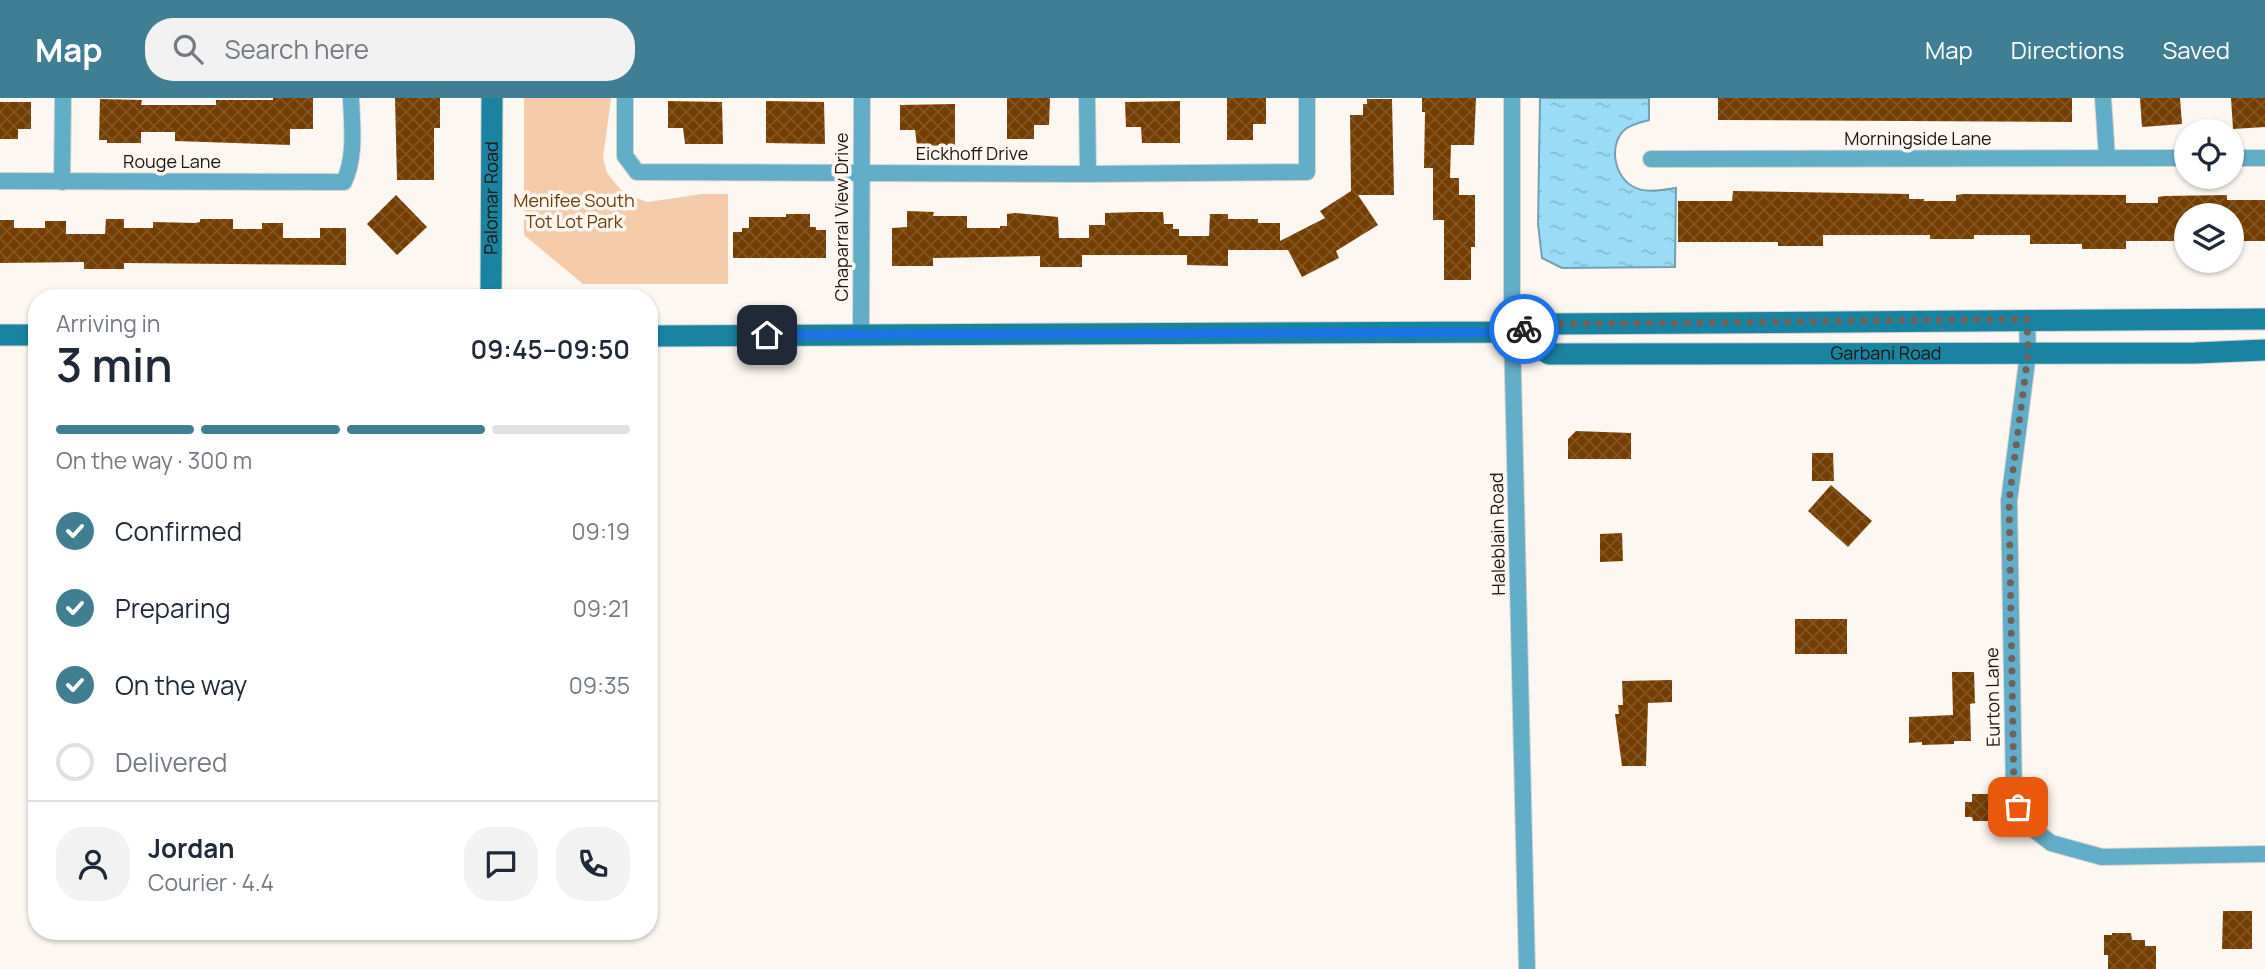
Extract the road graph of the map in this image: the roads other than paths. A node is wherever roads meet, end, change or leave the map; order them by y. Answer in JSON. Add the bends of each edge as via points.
{"nodes":[{"id":1,"x":63,"y":98,"type":"edge"},
{"id":2,"x":352,"y":98,"type":"edge"},
{"id":3,"x":492,"y":98,"type":"edge"},
{"id":4,"x":625,"y":98,"type":"edge"},
{"id":5,"x":862,"y":98,"type":"edge"},
{"id":6,"x":1087,"y":98,"type":"edge"},
{"id":7,"x":1307,"y":98,"type":"edge"},
{"id":8,"x":1512,"y":98,"type":"edge"},
{"id":9,"x":2104,"y":98,"type":"edge"},
{"id":10,"x":1651,"y":159,"type":"dead end"},
{"id":11,"x":2106,"y":159,"type":"junction"},
{"id":12,"x":2174,"y":159,"type":"edge"},
{"id":13,"x":2244,"y":159,"type":"edge"},
{"id":14,"x":2265,"y":159,"type":"edge"},
{"id":15,"x":862,"y":173,"type":"junction"},
{"id":16,"x":1088,"y":174,"type":"junction"},
{"id":17,"x":0,"y":181,"type":"edge"},
{"id":18,"x":62,"y":182,"type":"junction"},
{"id":19,"x":491,"y":289,"type":"edge"},
{"id":20,"x":2027,"y":319,"type":"junction"},
{"id":21,"x":2265,"y":319,"type":"edge"},
{"id":22,"x":1513,"y":332,"type":"junction"},
{"id":23,"x":0,"y":335,"type":"edge"},
{"id":24,"x":28,"y":335,"type":"edge"},
{"id":25,"x":658,"y":335,"type":"edge"},
{"id":26,"x":861,"y":335,"type":"junction"},
{"id":27,"x":2265,"y":351,"type":"edge"},
{"id":28,"x":2028,"y":354,"type":"junction"},
{"id":29,"x":2265,"y":854,"type":"edge"},
{"id":30,"x":1527,"y":969,"type":"edge"}],
"edges":[{"from":1,"to":18,"type":"street"},
{"from":2,"to":18,"type":"street","name":"Rouge Lane","via":[[352,154],[344,182]]},
{"from":3,"to":19,"type":"main road","name":"Palomar Road"},
{"from":4,"to":15,"type":"street","name":"Eickhoff Drive","via":[[625,156],[637,172]]},
{"from":5,"to":15,"type":"street","name":"Chaparral View Drive"},
{"from":6,"to":16,"type":"street"},
{"from":7,"to":16,"type":"street","name":"Eickhoff Drive","via":[[1307,172]]},
{"from":8,"to":22,"type":"street","name":"Haleblain Road"},
{"from":9,"to":11,"type":"street"},
{"from":10,"to":11,"type":"street","name":"Morningside Lane"},
{"from":11,"to":12,"type":"street","name":"Morningside Lane"},
{"from":13,"to":14,"type":"street"},
{"from":15,"to":16,"type":"street","name":"Eickhoff Drive"},
{"from":15,"to":26,"type":"street","name":"Chaparral View Drive"},
{"from":17,"to":18,"type":"street","name":"Rouge Lane"},
{"from":20,"to":21,"type":"main road","name":"Garbani Road"},
{"from":20,"to":22,"type":"main road","name":"Garbani Road","via":[[1547,324]]},
{"from":20,"to":28,"type":"street","name":"Eurton Lane"},
{"from":22,"to":26,"type":"main road","name":"Garbani Road"},
{"from":22,"to":28,"type":"main road","name":"Garbani Road","via":[[1549,354]]},
{"from":22,"to":30,"type":"street","name":"Haleblain Road"},
{"from":23,"to":24,"type":"main road"},
{"from":25,"to":26,"type":"main road","name":"Garbani Road"},
{"from":27,"to":28,"type":"main road","name":"Garbani Road"},
{"from":28,"to":29,"type":"street","name":"Eurton Lane","via":[[2009,501],[2014,793],[2023,821],[2051,843],[2102,857]]}]}
